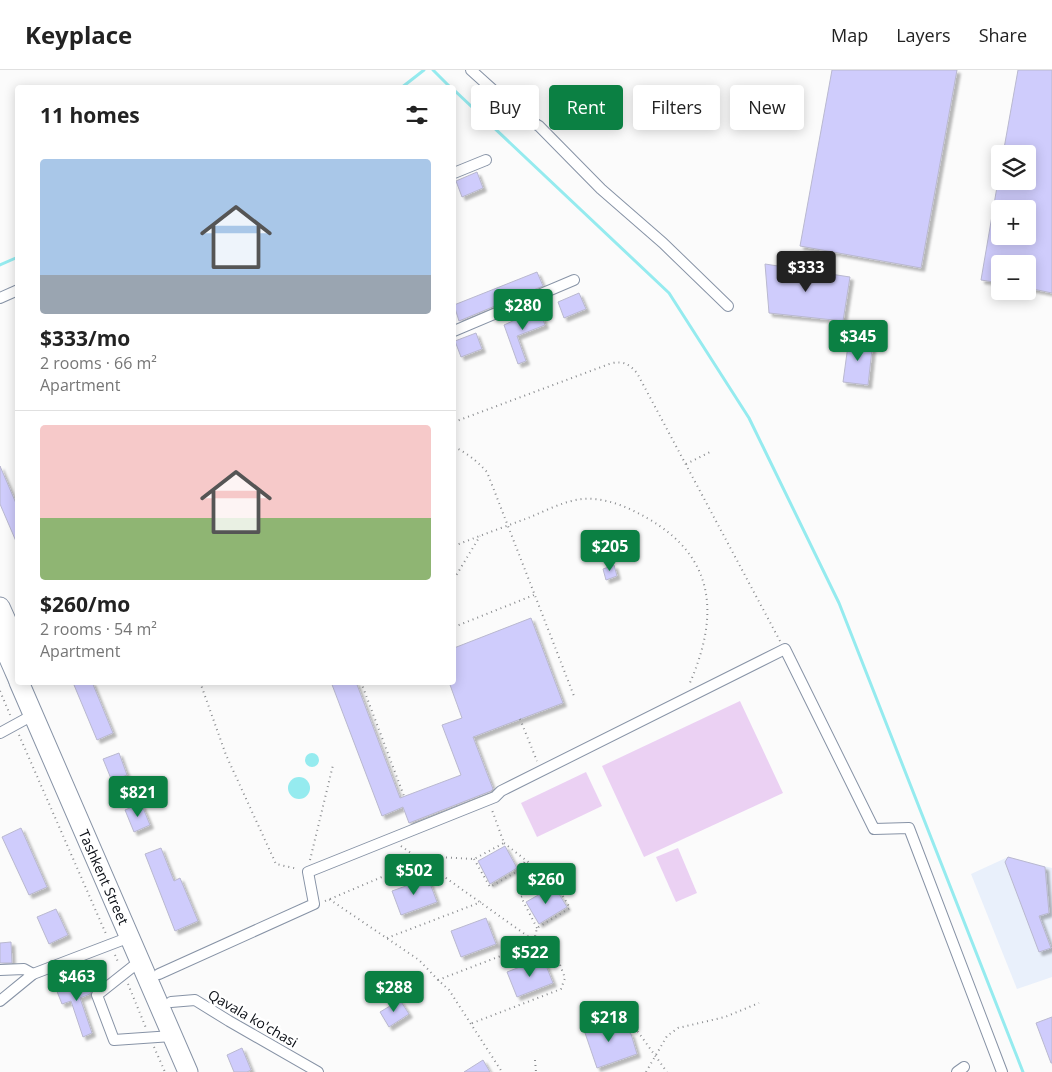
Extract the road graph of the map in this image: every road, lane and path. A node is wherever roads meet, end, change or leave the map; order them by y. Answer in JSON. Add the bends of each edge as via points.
{"nodes":[{"id":1,"x":470,"y":70,"type":"edge"},
{"id":2,"x":486,"y":160,"type":"dead end"},
{"id":3,"x":456,"y":172,"type":"edge"},
{"id":4,"x":574,"y":280,"type":"dead end"},
{"id":5,"x":15,"y":291,"type":"edge"},
{"id":6,"x":0,"y":298,"type":"edge"},
{"id":7,"x":728,"y":306,"type":"dead end"},
{"id":8,"x":456,"y":330,"type":"edge"},
{"id":9,"x":456,"y":421,"type":"edge"},
{"id":10,"x":456,"y":448,"type":"edge"},
{"id":11,"x":712,"y":451,"type":"dead end"},
{"id":12,"x":686,"y":464,"type":"junction"},
{"id":13,"x":508,"y":526,"type":"junction"},
{"id":14,"x":480,"y":536,"type":"junction"},
{"id":15,"x":456,"y":545,"type":"edge"},
{"id":16,"x":456,"y":577,"type":"edge"},
{"id":17,"x":534,"y":595,"type":"junction"},
{"id":18,"x":0,"y":607,"type":"edge"},
{"id":19,"x":456,"y":625,"type":"edge"},
{"id":20,"x":0,"y":638,"type":"edge"},
{"id":21,"x":15,"y":640,"type":"edge"},
{"id":22,"x":785,"y":650,"type":"junction"},
{"id":23,"x":15,"y":674,"type":"edge"},
{"id":24,"x":20,"y":685,"type":"edge"},
{"id":25,"x":34,"y":685,"type":"edge"},
{"id":26,"x":201,"y":685,"type":"edge"},
{"id":27,"x":362,"y":685,"type":"edge"},
{"id":28,"x":0,"y":691,"type":"edge"},
{"id":29,"x":574,"y":696,"type":"dead end"},
{"id":30,"x":682,"y":701,"type":"junction"},
{"id":31,"x":33,"y":715,"type":"junction"},
{"id":32,"x":520,"y":719,"type":"dead end"},
{"id":33,"x":14,"y":725,"type":"junction"},
{"id":34,"x":0,"y":734,"type":"edge"},
{"id":35,"x":333,"y":765,"type":"dead end"},
{"id":36,"x":541,"y":771,"type":"junction"},
{"id":37,"x":404,"y":796,"type":"dead end"},
{"id":38,"x":489,"y":800,"type":"junction"},
{"id":39,"x":391,"y":839,"type":"junction"},
{"id":40,"x":504,"y":843,"type":"junction"},
{"id":41,"x":416,"y":856,"type":"junction"},
{"id":42,"x":474,"y":859,"type":"junction"},
{"id":43,"x":422,"y":860,"type":"junction"},
{"id":44,"x":526,"y":860,"type":"junction"},
{"id":45,"x":308,"y":872,"type":"junction"},
{"id":46,"x":551,"y":880,"type":"junction"},
{"id":47,"x":329,"y":899,"type":"junction"},
{"id":48,"x":481,"y":902,"type":"junction"},
{"id":49,"x":314,"y":904,"type":"junction"},
{"id":50,"x":537,"y":928,"type":"junction"},
{"id":51,"x":130,"y":937,"type":"junction"},
{"id":52,"x":387,"y":938,"type":"junction"},
{"id":53,"x":536,"y":942,"type":"junction"},
{"id":54,"x":110,"y":944,"type":"junction"},
{"id":55,"x":140,"y":961,"type":"junction"},
{"id":56,"x":0,"y":970,"type":"edge"},
{"id":57,"x":33,"y":974,"type":"junction"},
{"id":58,"x":124,"y":974,"type":"junction"},
{"id":59,"x":159,"y":974,"type":"junction"},
{"id":60,"x":438,"y":980,"type":"junction"},
{"id":61,"x":0,"y":1001,"type":"edge"},
{"id":62,"x":171,"y":1002,"type":"junction"},
{"id":63,"x":759,"y":1003,"type":"dead end"},
{"id":64,"x":620,"y":1007,"type":"dead end"},
{"id":65,"x":470,"y":1024,"type":"junction"},
{"id":66,"x":172,"y":1036,"type":"junction"},
{"id":67,"x":150,"y":1037,"type":"junction"},
{"id":68,"x":656,"y":1056,"type":"junction"},
{"id":69,"x":536,"y":1060,"type":"dead end"},
{"id":70,"x":165,"y":1072,"type":"edge"},
{"id":71,"x":188,"y":1072,"type":"edge"},
{"id":72,"x":201,"y":1072,"type":"edge"},
{"id":73,"x":318,"y":1072,"type":"edge"},
{"id":74,"x":502,"y":1072,"type":"edge"},
{"id":75,"x":536,"y":1072,"type":"edge"},
{"id":76,"x":646,"y":1072,"type":"edge"},
{"id":77,"x":667,"y":1072,"type":"edge"},
{"id":78,"x":1002,"y":1072,"type":"edge"}],
"edges":[{"from":1,"to":7,"type":"street","via":[[538,126]]},
{"from":2,"to":3,"type":"street"},
{"from":4,"to":8,"type":"street"},
{"from":5,"to":6,"type":"street"},
{"from":9,"to":12,"type":"path","via":[[612,363],[625,362],[637,373]]},
{"from":10,"to":13,"type":"path","via":[[487,472]]},
{"from":11,"to":12,"type":"path"},
{"from":12,"to":22,"type":"path"},
{"from":13,"to":14,"type":"path"},
{"from":13,"to":17,"type":"path"},
{"from":13,"to":30,"type":"path","via":[[571,502],[601,500],[637,512],[678,540],[702,578],[708,603],[705,644]]},
{"from":14,"to":15,"type":"path"},
{"from":14,"to":16,"type":"path"},
{"from":17,"to":19,"type":"path"},
{"from":17,"to":29,"type":"path"},
{"from":18,"to":21,"type":"highway"},
{"from":20,"to":23,"type":"highway","name":"Tashkent Street"},
{"from":22,"to":30,"type":"street"},
{"from":22,"to":78,"type":"street","via":[[874,829],[909,828]]},
{"from":24,"to":31,"type":"highway","name":"Tashkent Street"},
{"from":25,"to":59,"type":"highway","name":"Tashkent Street"},
{"from":26,"to":45,"type":"path","via":[[226,756],[276,864]]},
{"from":27,"to":37,"type":"path"},
{"from":28,"to":33,"type":"path"},
{"from":30,"to":36,"type":"street"},
{"from":31,"to":33,"type":"street"},
{"from":31,"to":51,"type":"highway","name":"Tashkent Street"},
{"from":32,"to":36,"type":"path"},
{"from":33,"to":34,"type":"street"},
{"from":33,"to":54,"type":"path"},
{"from":35,"to":45,"type":"path"},
{"from":36,"to":38,"type":"street"},
{"from":38,"to":39,"type":"street"},
{"from":38,"to":40,"type":"path"},
{"from":39,"to":41,"type":"path"},
{"from":39,"to":45,"type":"street"},
{"from":40,"to":42,"type":"path"},
{"from":40,"to":44,"type":"path"},
{"from":41,"to":42,"type":"path"},
{"from":41,"to":43,"type":"path"},
{"from":42,"to":44,"type":"path","via":[[490,887],[521,869]]},
{"from":43,"to":47,"type":"path"},
{"from":43,"to":48,"type":"path"},
{"from":44,"to":46,"type":"path"},
{"from":45,"to":49,"type":"street"},
{"from":46,"to":50,"type":"path","via":[[521,898]]},
{"from":46,"to":50,"type":"path","via":[[570,908]]},
{"from":47,"to":49,"type":"path"},
{"from":47,"to":52,"type":"path"},
{"from":48,"to":52,"type":"path"},
{"from":48,"to":53,"type":"path"},
{"from":49,"to":59,"type":"street"},
{"from":50,"to":53,"type":"path"},
{"from":51,"to":54,"type":"street"},
{"from":51,"to":55,"type":"highway","name":"Tashkent Street"},
{"from":52,"to":60,"type":"path","via":[[418,960]]},
{"from":53,"to":60,"type":"path"},
{"from":53,"to":65,"type":"path","via":[[556,957],[565,978],[561,989]]},
{"from":54,"to":57,"type":"street"},
{"from":54,"to":58,"type":"path"},
{"from":55,"to":58,"type":"street"},
{"from":55,"to":66,"type":"highway","name":"Tashkent Street"},
{"from":56,"to":57,"type":"street","via":[[24,970]]},
{"from":57,"to":61,"type":"street"},
{"from":58,"to":67,"type":"path"},
{"from":58,"to":67,"type":"street","via":[[97,995],[114,1040]]},
{"from":59,"to":62,"type":"highway","name":"Tashkent Street"},
{"from":60,"to":65,"type":"path","via":[[449,990]]},
{"from":62,"to":72,"type":"highway","name":"Tashkent Street"},
{"from":62,"to":73,"type":"street","name":"Qavala ko'chasi","via":[[195,1000]]},
{"from":63,"to":68,"type":"path","via":[[725,1017],[678,1028],[666,1036]]},
{"from":64,"to":68,"type":"path"},
{"from":65,"to":74,"type":"path"},
{"from":66,"to":67,"type":"street"},
{"from":66,"to":71,"type":"highway","name":"Tashkent Street"},
{"from":67,"to":70,"type":"path"},
{"from":68,"to":76,"type":"path"},
{"from":68,"to":77,"type":"path"},
{"from":69,"to":75,"type":"path"}]}
